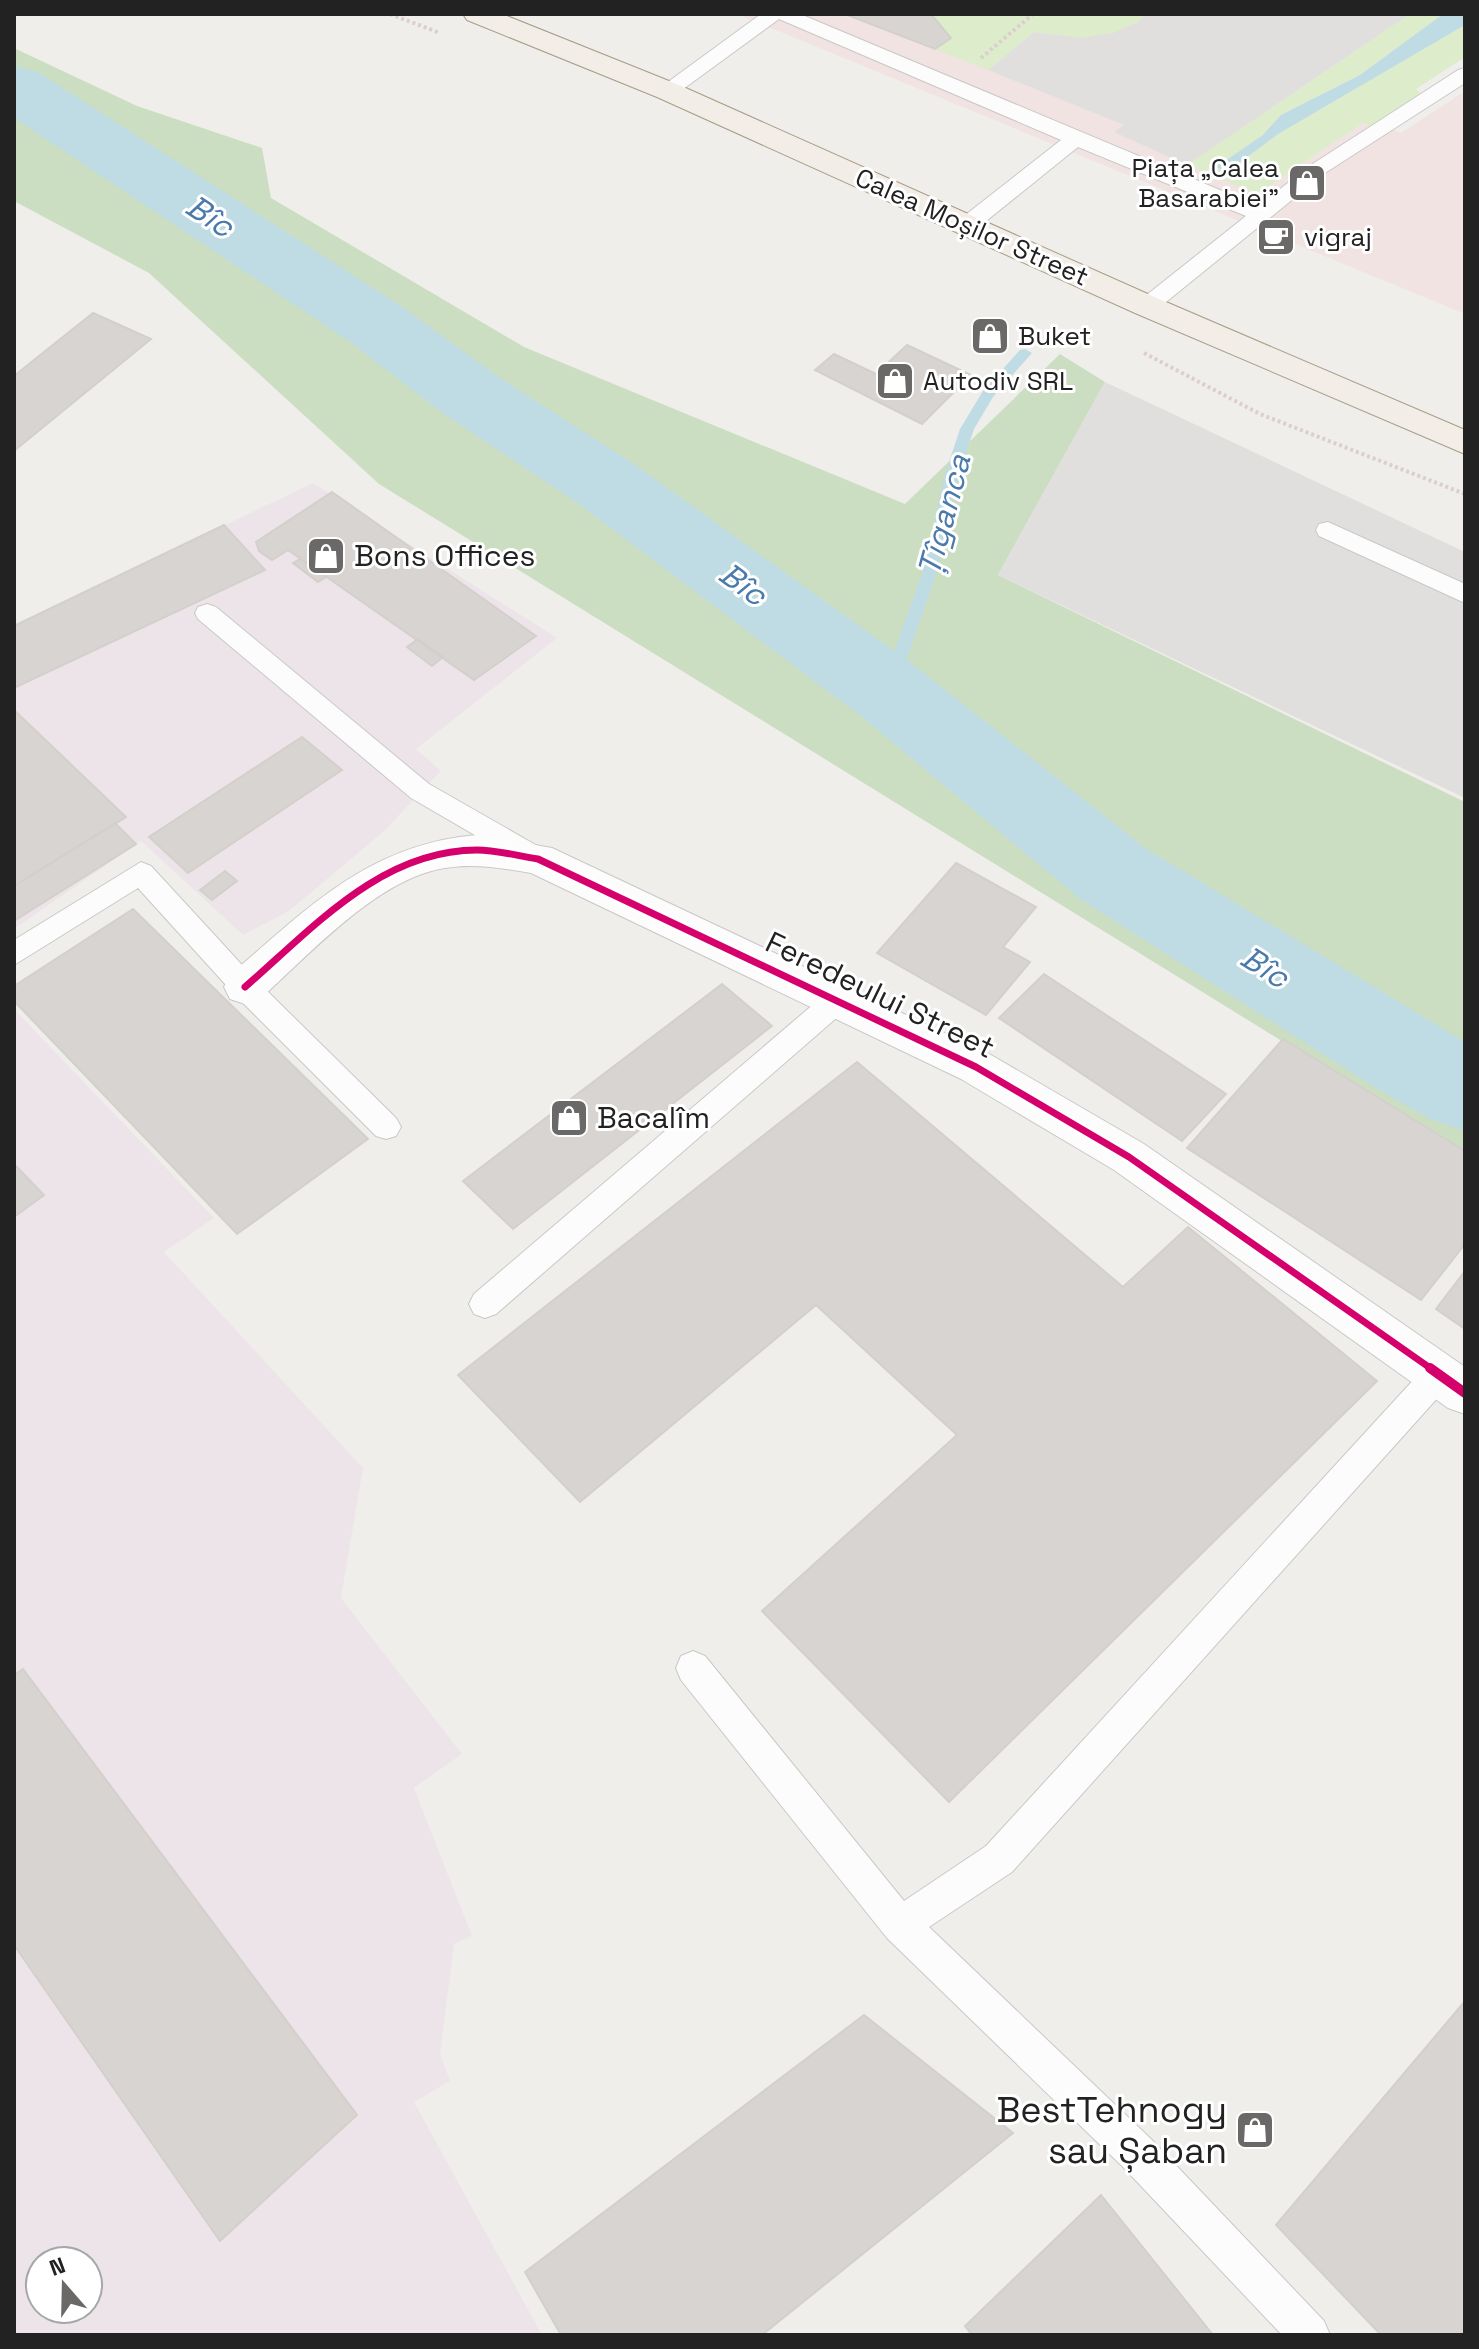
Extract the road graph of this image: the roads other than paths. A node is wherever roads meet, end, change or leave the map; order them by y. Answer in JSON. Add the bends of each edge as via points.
{"nodes":[{"id":1,"x":477,"y":14,"type":"edge"},
{"id":2,"x":774,"y":14,"type":"edge"},
{"id":3,"x":783,"y":14,"type":"edge"},
{"id":4,"x":1465,"y":74,"type":"edge"},
{"id":5,"x":668,"y":91,"type":"junction"},
{"id":6,"x":1076,"y":139,"type":"junction"},
{"id":7,"x":1261,"y":215,"type":"junction"},
{"id":8,"x":967,"y":225,"type":"junction"},
{"id":9,"x":1147,"y":306,"type":"junction"},
{"id":10,"x":1465,"y":443,"type":"edge"},
{"id":11,"x":1328,"y":530,"type":"dead end"},
{"id":12,"x":1465,"y":594,"type":"edge"},
{"id":13,"x":207,"y":613,"type":"dead end"},
{"id":14,"x":538,"y":859,"type":"junction"},
{"id":15,"x":14,"y":954,"type":"edge"},
{"id":16,"x":245,"y":987,"type":"junction"},
{"id":17,"x":839,"y":999,"type":"junction"},
{"id":18,"x":386,"y":1127,"type":"dead end"},
{"id":19,"x":485,"y":1304,"type":"dead end"},
{"id":20,"x":1452,"y":1384,"type":"edge"},
{"id":21,"x":693,"y":1668,"type":"dead end"},
{"id":22,"x":900,"y":1925,"type":"junction"},
{"id":23,"x":1310,"y":2335,"type":"edge"}],
"edges":[{"from":1,"to":5,"type":"main road","name":"Calea Moșilor Street"},
{"from":2,"to":5,"type":"lane"},
{"from":3,"to":6,"type":"lane"},
{"from":4,"to":7,"type":"lane","via":[[1318,169]]},
{"from":5,"to":8,"type":"main road","name":"Calea Moșilor Street"},
{"from":6,"to":7,"type":"lane"},
{"from":6,"to":8,"type":"lane"},
{"from":7,"to":9,"type":"lane"},
{"from":8,"to":9,"type":"main road","name":"Calea Moșilor Street"},
{"from":9,"to":10,"type":"main road","name":"Calea Moșilor Street"},
{"from":11,"to":12,"type":"lane"},
{"from":13,"to":14,"type":"lane","via":[[420,791]]},
{"from":14,"to":16,"type":"street","name":"Feredeului Street","via":[[477,850],[423,857],[374,878]]},
{"from":14,"to":17,"type":"street","name":"Feredeului Street"},
{"from":15,"to":16,"type":"lane","via":[[141,873]]},
{"from":16,"to":18,"type":"lane"},
{"from":17,"to":19,"type":"lane"},
{"from":17,"to":20,"type":"street","name":"Feredeului Street","via":[[976,1067],[1129,1157]]},
{"from":20,"to":22,"type":"lane","via":[[999,1859]]},
{"from":21,"to":22,"type":"lane"},
{"from":22,"to":23,"type":"lane","via":[[1137,2153]]}]}
